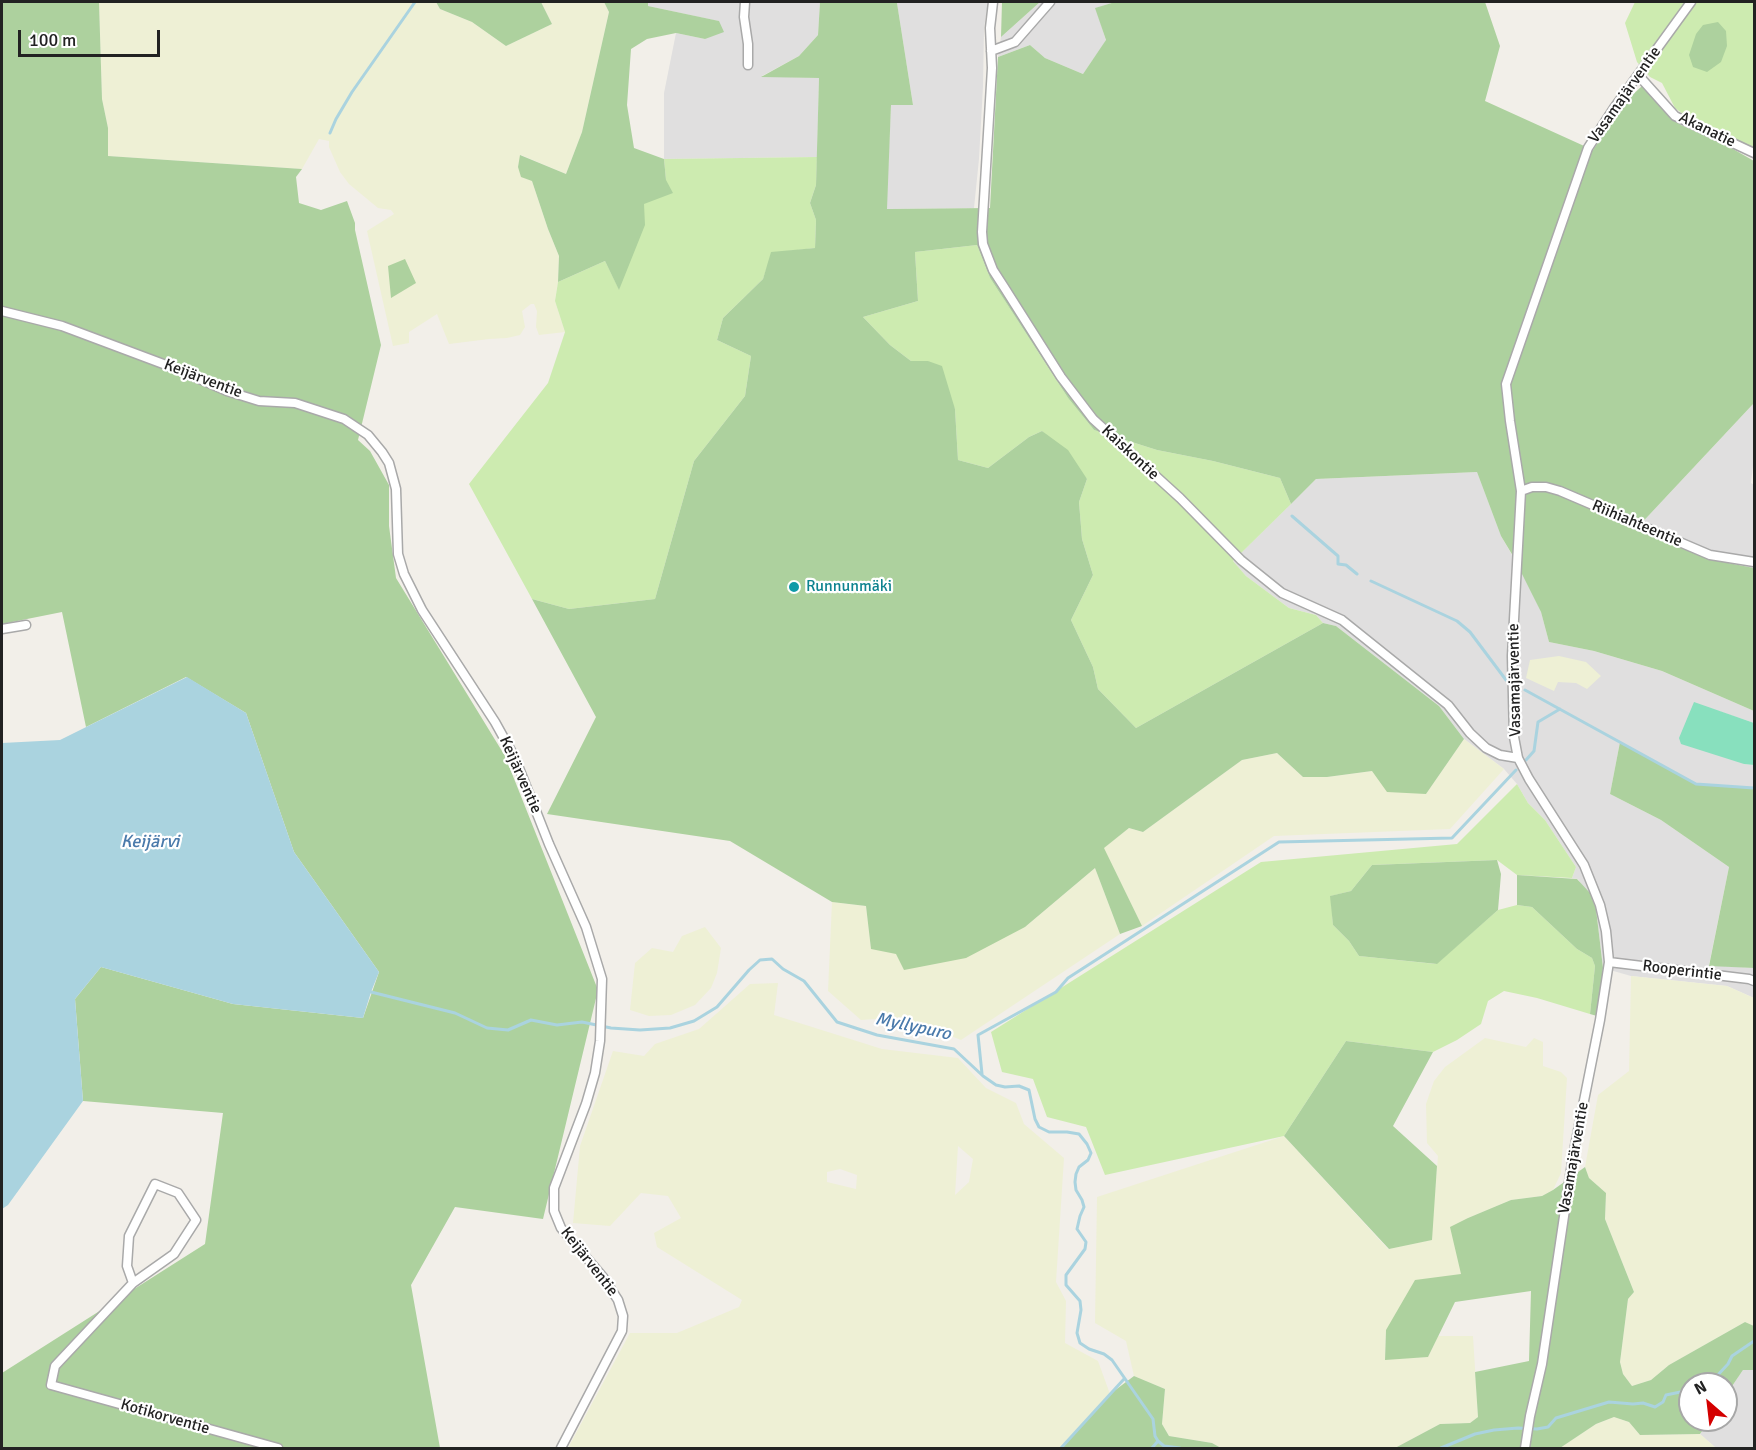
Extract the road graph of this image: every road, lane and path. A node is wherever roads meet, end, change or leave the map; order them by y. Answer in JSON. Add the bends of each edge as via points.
{"nodes":[{"id":1,"x":745,"y":2,"type":"edge"},
{"id":2,"x":993,"y":2,"type":"edge"},
{"id":3,"x":1050,"y":2,"type":"edge"},
{"id":4,"x":1691,"y":2,"type":"edge"},
{"id":5,"x":991,"y":51,"type":"junction"},
{"id":6,"x":748,"y":65,"type":"dead end"},
{"id":7,"x":1639,"y":76,"type":"junction"},
{"id":8,"x":1755,"y":153,"type":"edge"},
{"id":9,"x":2,"y":311,"type":"edge"},
{"id":10,"x":1521,"y":491,"type":"junction"},
{"id":11,"x":1755,"y":562,"type":"edge"},
{"id":12,"x":26,"y":625,"type":"dead end"},
{"id":13,"x":2,"y":629,"type":"edge"},
{"id":14,"x":1518,"y":758,"type":"junction"},
{"id":15,"x":1609,"y":962,"type":"junction"},
{"id":16,"x":1755,"y":981,"type":"edge"},
{"id":17,"x":133,"y":1283,"type":"junction"},
{"id":18,"x":278,"y":1449,"type":"edge"},
{"id":19,"x":561,"y":1449,"type":"edge"},
{"id":20,"x":1525,"y":1449,"type":"edge"}],
"edges":[{"from":1,"to":6,"type":"street"},
{"from":2,"to":5,"type":"street","name":"Kaiskontie"},
{"from":3,"to":5,"type":"street","via":[[1015,42]]},
{"from":4,"to":7,"type":"street","name":"Vasamajärventie"},
{"from":5,"to":14,"type":"street","name":"Kaiskontie","via":[[983,244],[993,270],[1078,399],[1093,419],[1180,498],[1240,560],[1282,593],[1342,620],[1448,705],[1486,748]]},
{"from":7,"to":8,"type":"street","name":"Akanatie","via":[[1675,116]]},
{"from":7,"to":10,"type":"street","name":"Vasamajärventie","via":[[1588,148],[1506,384]]},
{"from":9,"to":19,"type":"street","name":"Keijärventie","via":[[62,326],[248,397],[295,403],[344,419],[368,435],[389,464],[396,489],[398,554],[404,574],[422,610],[515,758],[586,927],[602,979],[595,1073],[554,1188],[554,1211],[561,1228],[618,1300],[622,1331]]},
{"from":10,"to":11,"type":"street","name":"Riihiahteentie","via":[[1532,487],[1560,491],[1710,555]]},
{"from":10,"to":14,"type":"street","name":"Vasamajärventie","via":[[1512,656]]},
{"from":12,"to":13,"type":"street"},
{"from":14,"to":15,"type":"street","name":"Vasamajärventie","via":[[1584,866],[1600,905]]},
{"from":15,"to":16,"type":"street","name":"Rooperintie"},
{"from":15,"to":20,"type":"street","name":"Vasamajärventie"},
{"from":17,"to":17,"type":"street","via":[[174,1254],[196,1220],[178,1193],[155,1184],[129,1236],[127,1266]]},
{"from":17,"to":18,"type":"street","name":"Kotikorventie","via":[[55,1366],[51,1385]]}]}
